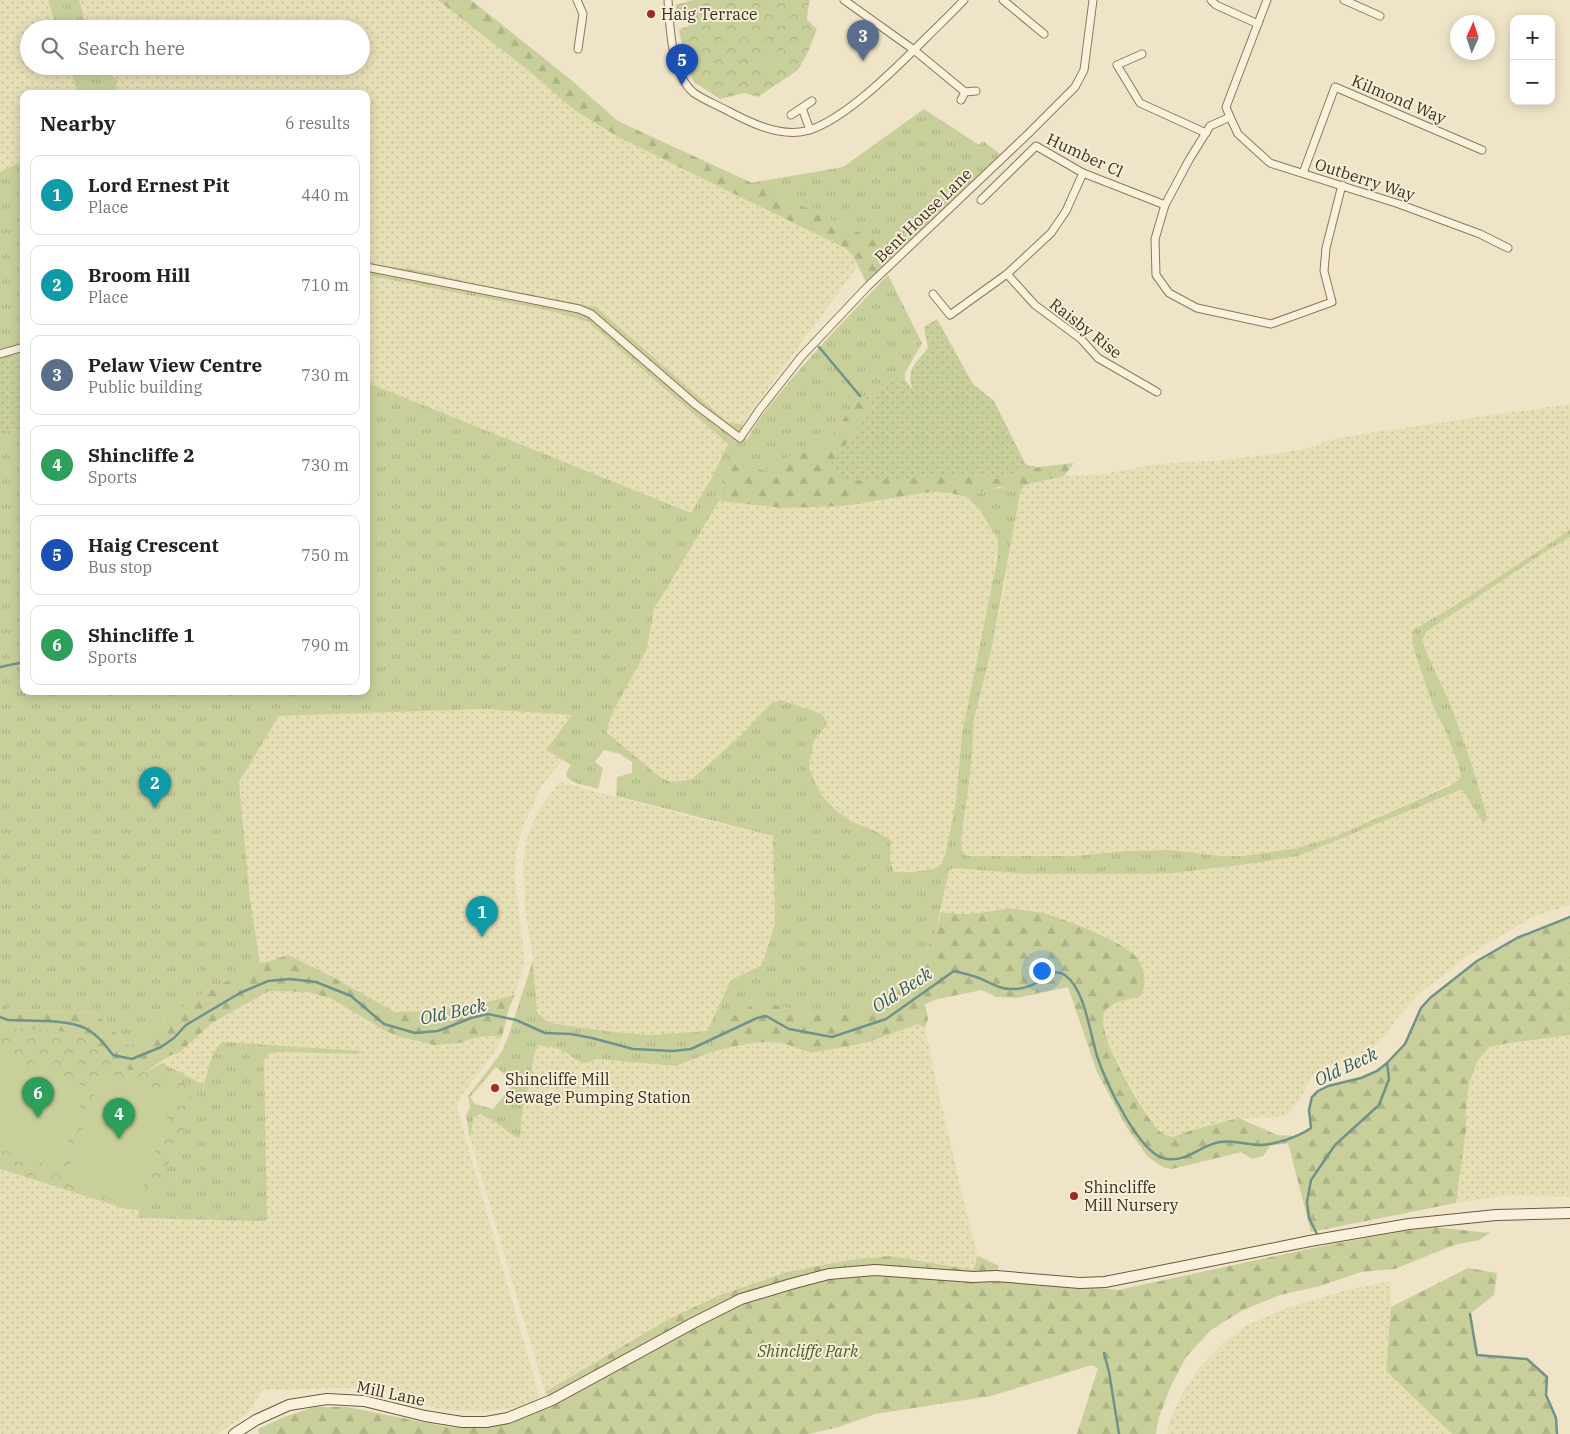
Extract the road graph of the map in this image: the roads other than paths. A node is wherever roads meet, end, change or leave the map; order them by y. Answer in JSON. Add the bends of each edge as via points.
{"nodes":[{"id":1,"x":573,"y":0,"type":"edge"},
{"id":2,"x":668,"y":0,"type":"edge"},
{"id":3,"x":844,"y":0,"type":"edge"},
{"id":4,"x":964,"y":0,"type":"edge"},
{"id":5,"x":1003,"y":0,"type":"edge"},
{"id":6,"x":1093,"y":0,"type":"edge"},
{"id":7,"x":1211,"y":0,"type":"edge"},
{"id":8,"x":1267,"y":0,"type":"edge"},
{"id":9,"x":1344,"y":0,"type":"edge"},
{"id":10,"x":1380,"y":16,"type":"dead end"},
{"id":11,"x":1258,"y":24,"type":"junction"},
{"id":12,"x":1044,"y":34,"type":"dead end"},
{"id":13,"x":578,"y":49,"type":"dead end"},
{"id":14,"x":914,"y":50,"type":"junction"},
{"id":15,"x":1142,"y":54,"type":"dead end"},
{"id":16,"x":976,"y":91,"type":"dead end"},
{"id":17,"x":965,"y":92,"type":"junction"},
{"id":18,"x":961,"y":100,"type":"dead end"},
{"id":19,"x":812,"y":101,"type":"dead end"},
{"id":20,"x":802,"y":108,"type":"junction"},
{"id":21,"x":791,"y":115,"type":"dead end"},
{"id":22,"x":1230,"y":117,"type":"junction"},
{"id":23,"x":810,"y":130,"type":"junction"},
{"id":24,"x":1206,"y":133,"type":"junction"},
{"id":25,"x":1482,"y":150,"type":"dead end"},
{"id":26,"x":1083,"y":173,"type":"junction"},
{"id":27,"x":1303,"y":174,"type":"junction"},
{"id":28,"x":1342,"y":186,"type":"junction"},
{"id":29,"x":981,"y":200,"type":"dead end"},
{"id":30,"x":1166,"y":205,"type":"junction"},
{"id":31,"x":1508,"y":248,"type":"dead end"},
{"id":32,"x":370,"y":268,"type":"edge"},
{"id":33,"x":1007,"y":274,"type":"junction"},
{"id":34,"x":932,"y":294,"type":"dead end"},
{"id":35,"x":20,"y":348,"type":"edge"},
{"id":36,"x":0,"y":354,"type":"edge"},
{"id":37,"x":1157,"y":392,"type":"dead end"},
{"id":38,"x":1570,"y":1214,"type":"edge"},
{"id":39,"x":234,"y":1434,"type":"edge"}],
"edges":[{"from":1,"to":13,"type":"street","via":[[583,14]]},
{"from":2,"to":23,"type":"street","via":[[675,61],[684,81],[694,92],[764,127],[792,132]]},
{"from":3,"to":14,"type":"street"},
{"from":4,"to":14,"type":"street"},
{"from":5,"to":12,"type":"street"},
{"from":6,"to":32,"type":"street","name":"Bent House Lane","via":[[1084,70],[1075,87],[868,286],[801,357],[740,438],[696,405],[591,314]]},
{"from":7,"to":11,"type":"street"},
{"from":8,"to":11,"type":"street"},
{"from":9,"to":10,"type":"street"},
{"from":11,"to":22,"type":"street","via":[[1226,107]]},
{"from":14,"to":17,"type":"street"},
{"from":14,"to":23,"type":"street","via":[[859,99]]},
{"from":15,"to":24,"type":"street","via":[[1117,65],[1140,103]]},
{"from":16,"to":17,"type":"street"},
{"from":17,"to":18,"type":"street"},
{"from":19,"to":20,"type":"street"},
{"from":20,"to":21,"type":"street"},
{"from":20,"to":23,"type":"street"},
{"from":22,"to":24,"type":"street","via":[[1210,126]]},
{"from":22,"to":27,"type":"street","name":"Outberry Way","via":[[1238,134],[1270,163]]},
{"from":24,"to":30,"type":"street"},
{"from":25,"to":27,"type":"street","name":"Kilmond Way","via":[[1335,87]]},
{"from":26,"to":29,"type":"street","name":"Humber Cl","via":[[1036,146]]},
{"from":26,"to":30,"type":"street","name":"Humber Cl"},
{"from":26,"to":33,"type":"street","via":[[1066,211],[1051,233]]},
{"from":27,"to":28,"type":"street","name":"Outberry Way"},
{"from":28,"to":30,"type":"street","via":[[1326,248],[1324,271],[1332,302],[1271,324],[1197,308],[1169,293],[1156,275],[1155,238]]},
{"from":28,"to":31,"type":"street","name":"Outberry Way","via":[[1480,234]]},
{"from":33,"to":34,"type":"street","via":[[950,315]]},
{"from":33,"to":37,"type":"street","name":"Raisby Rise","via":[[1036,305],[1081,339],[1098,358]]},
{"from":35,"to":36,"type":"street"},
{"from":38,"to":39,"type":"main road","name":"Mill Lane","via":[[1496,1215],[1409,1224],[1105,1282],[875,1270],[829,1274],[741,1299],[545,1403],[508,1418],[462,1422],[364,1401],[327,1399],[289,1405]]}]}
